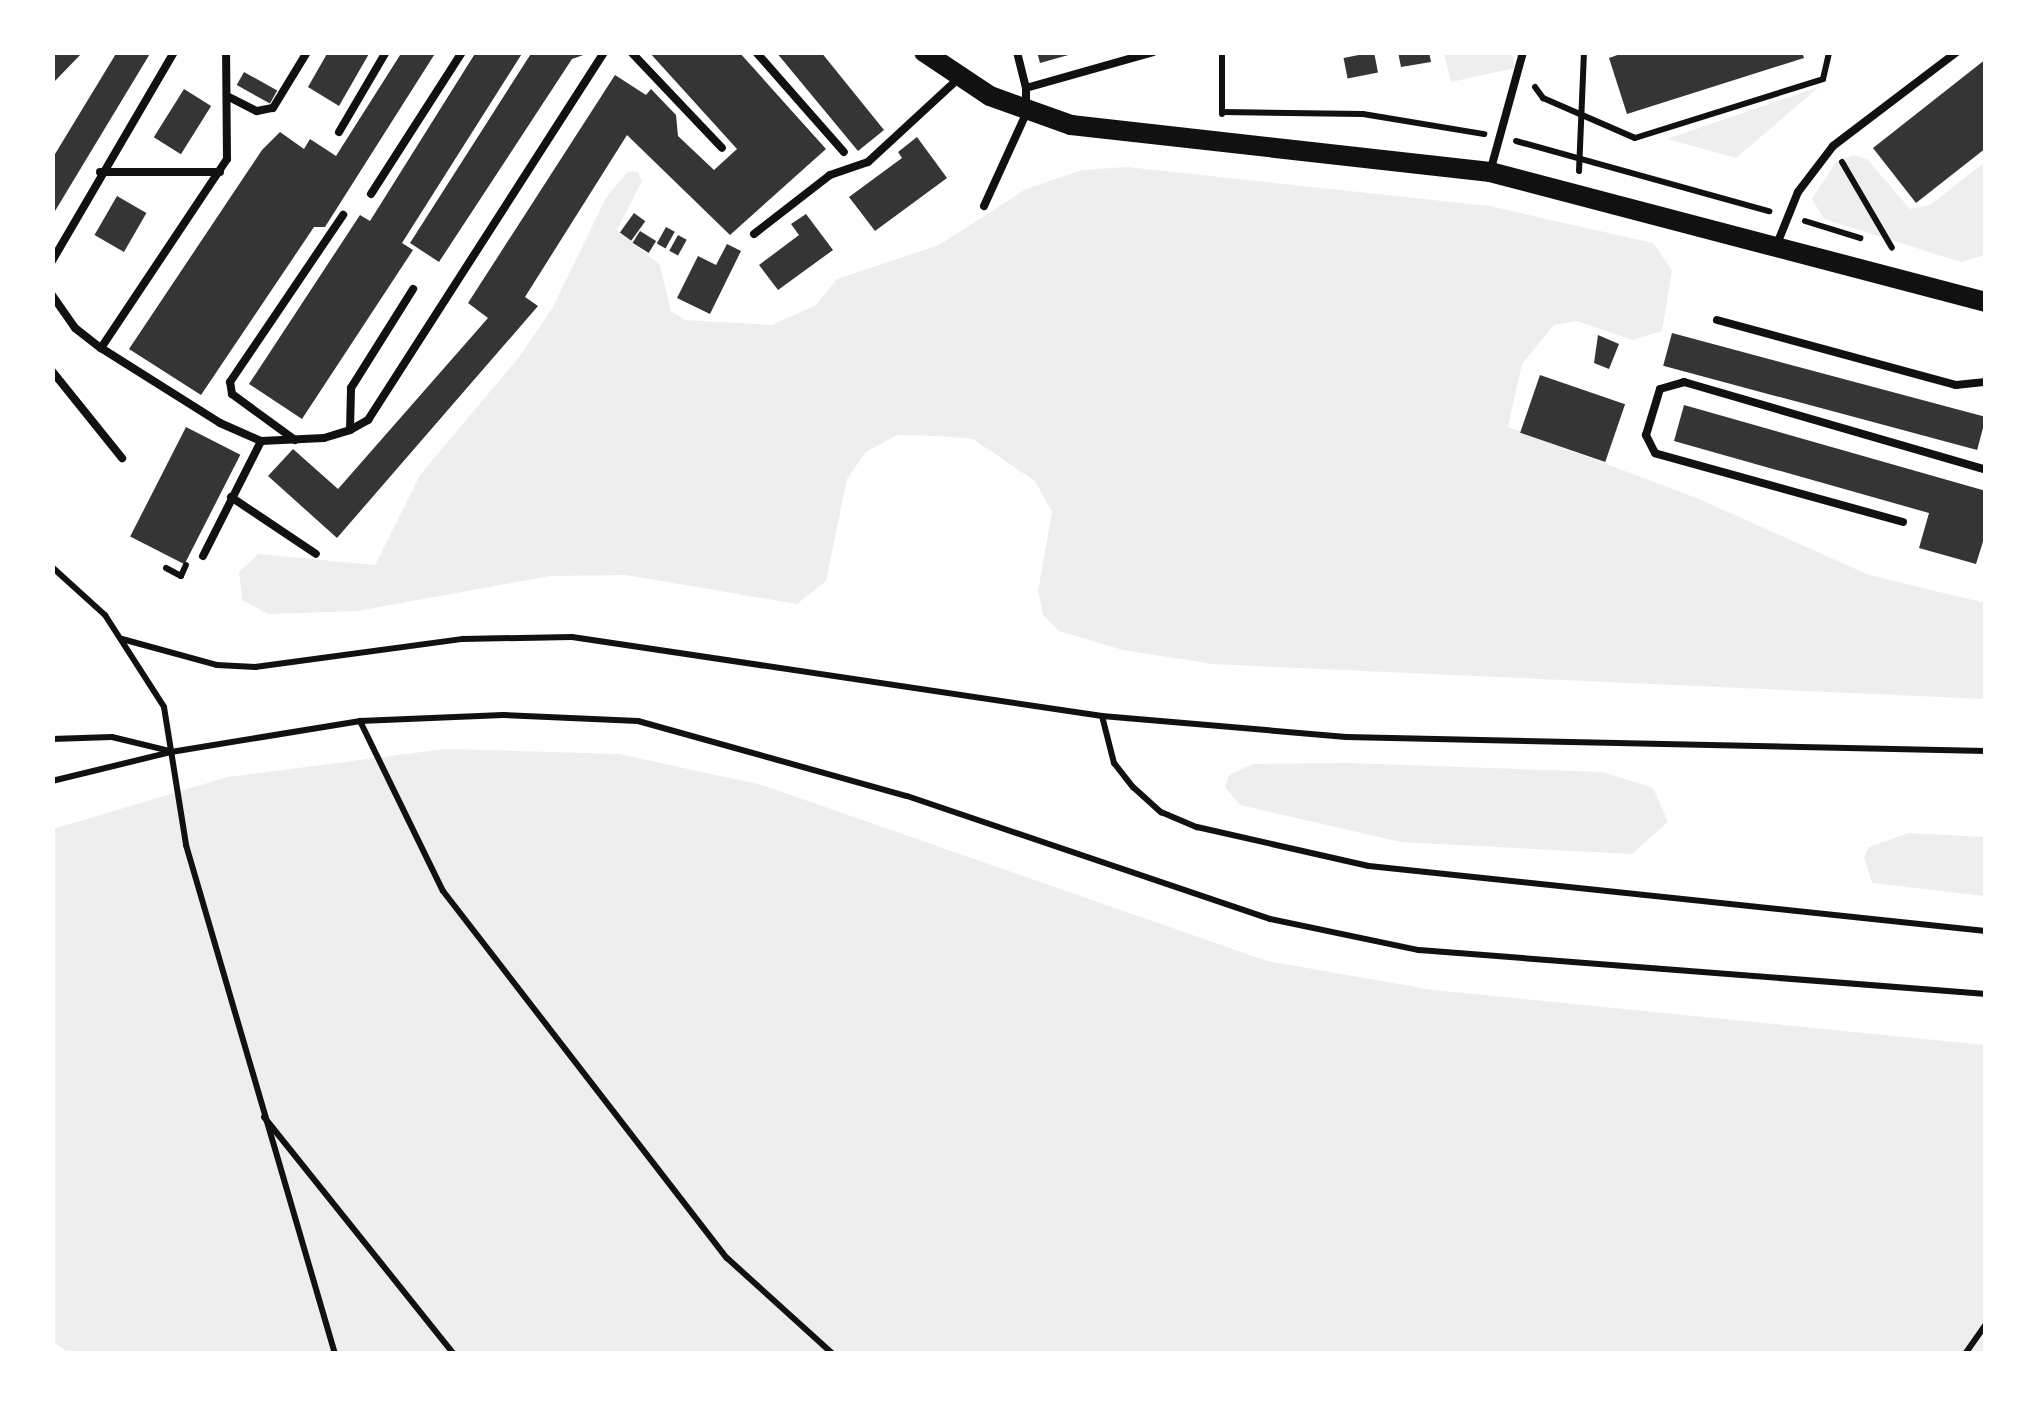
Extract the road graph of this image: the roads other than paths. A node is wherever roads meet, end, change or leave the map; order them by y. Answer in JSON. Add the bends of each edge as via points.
{"nodes":[{"id":1,"x":174,"y":52,"type":"edge"},
{"id":2,"x":226,"y":52,"type":"edge"},
{"id":3,"x":307,"y":52,"type":"edge"},
{"id":4,"x":386,"y":52,"type":"edge"},
{"id":5,"x":462,"y":52,"type":"edge"},
{"id":6,"x":604,"y":52,"type":"edge"},
{"id":7,"x":632,"y":52,"type":"edge"},
{"id":8,"x":756,"y":52,"type":"edge"},
{"id":9,"x":924,"y":52,"type":"edge"},
{"id":10,"x":1017,"y":52,"type":"edge"},
{"id":11,"x":1153,"y":52,"type":"edge"},
{"id":12,"x":1523,"y":52,"type":"edge"},
{"id":13,"x":1957,"y":52,"type":"edge"},
{"id":14,"x":958,"y":79,"type":"junction"},
{"id":15,"x":1026,"y":88,"type":"junction"},
{"id":16,"x":229,"y":97,"type":"junction"},
{"id":17,"x":1026,"y":114,"type":"junction"},
{"id":18,"x":339,"y":132,"type":"dead end"},
{"id":19,"x":722,"y":148,"type":"dead end"},
{"id":20,"x":844,"y":152,"type":"dead end"},
{"id":21,"x":100,"y":172,"type":"junction"},
{"id":22,"x":220,"y":172,"type":"junction"},
{"id":23,"x":1490,"y":172,"type":"junction"},
{"id":24,"x":371,"y":194,"type":"dead end"},
{"id":25,"x":984,"y":206,"type":"dead end"},
{"id":26,"x":342,"y":215,"type":"dead end"},
{"id":27,"x":754,"y":234,"type":"dead end"},
{"id":28,"x":1777,"y":244,"type":"junction"},
{"id":29,"x":52,"y":261,"type":"edge"},
{"id":30,"x":413,"y":289,"type":"dead end"},
{"id":31,"x":52,"y":295,"type":"edge"},
{"id":32,"x":1986,"y":302,"type":"edge"},
{"id":33,"x":1716,"y":320,"type":"dead end"},
{"id":34,"x":102,"y":348,"type":"junction"},
{"id":35,"x":52,"y":371,"type":"edge"},
{"id":36,"x":1986,"y":382,"type":"edge"},
{"id":37,"x":350,"y":430,"type":"junction"},
{"id":38,"x":260,"y":440,"type":"junction"},
{"id":39,"x":296,"y":440,"type":"junction"},
{"id":40,"x":122,"y":458,"type":"dead end"},
{"id":41,"x":1986,"y":470,"type":"edge"},
{"id":42,"x":232,"y":498,"type":"junction"},
{"id":43,"x":1903,"y":522,"type":"dead end"},
{"id":44,"x":316,"y":554,"type":"dead end"},
{"id":45,"x":202,"y":556,"type":"dead end"}],
"edges":[{"from":1,"to":21,"type":"lane"},
{"from":2,"to":16,"type":"lane"},
{"from":3,"to":16,"type":"lane","via":[[273,108],[257,111]]},
{"from":4,"to":18,"type":"lane"},
{"from":5,"to":24,"type":"lane"},
{"from":6,"to":37,"type":"lane","via":[[368,420]]},
{"from":7,"to":19,"type":"lane"},
{"from":8,"to":20,"type":"lane"},
{"from":9,"to":14,"type":"main road"},
{"from":10,"to":15,"type":"lane"},
{"from":11,"to":15,"type":"lane"},
{"from":12,"to":23,"type":"lane"},
{"from":13,"to":28,"type":"lane","via":[[1833,146],[1798,192]]},
{"from":14,"to":17,"type":"main road"},
{"from":14,"to":27,"type":"lane","via":[[868,162],[830,175]]},
{"from":15,"to":17,"type":"lane"},
{"from":16,"to":22,"type":"lane","via":[[231,143]]},
{"from":17,"to":23,"type":"main road","via":[[1134,134]]},
{"from":17,"to":25,"type":"lane"},
{"from":21,"to":22,"type":"lane"},
{"from":21,"to":29,"type":"lane"},
{"from":22,"to":34,"type":"lane"},
{"from":23,"to":28,"type":"main road"},
{"from":26,"to":39,"type":"lane","via":[[230,382],[232,394]]},
{"from":28,"to":32,"type":"main road"},
{"from":30,"to":37,"type":"lane","via":[[351,388]]},
{"from":31,"to":34,"type":"lane","via":[[75,328]]},
{"from":33,"to":36,"type":"lane","via":[[1956,385]]},
{"from":34,"to":38,"type":"lane","via":[[220,423]]},
{"from":35,"to":40,"type":"lane"},
{"from":37,"to":39,"type":"lane"},
{"from":38,"to":39,"type":"lane"},
{"from":38,"to":42,"type":"lane"},
{"from":41,"to":43,"type":"lane","via":[[1684,382],[1660,389],[1646,435],[1655,453]]},
{"from":42,"to":44,"type":"lane"},
{"from":42,"to":45,"type":"lane"}]}
